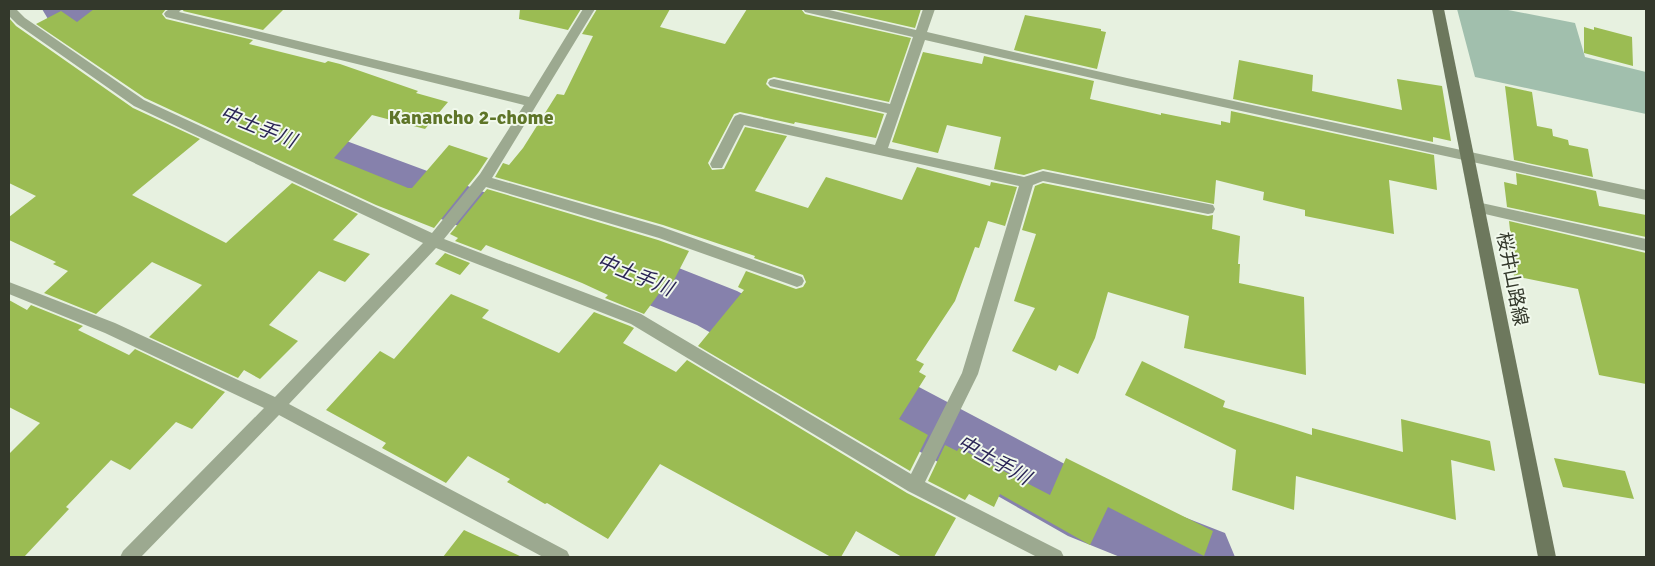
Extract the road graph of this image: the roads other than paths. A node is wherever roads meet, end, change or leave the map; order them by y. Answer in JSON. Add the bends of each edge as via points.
{"nodes":[{"id":1,"x":9,"y":9,"type":"edge"},
{"id":2,"x":176,"y":9,"type":"edge"},
{"id":3,"x":589,"y":9,"type":"edge"},
{"id":4,"x":809,"y":9,"type":"edge"},
{"id":5,"x":929,"y":9,"type":"edge"},
{"id":6,"x":1438,"y":9,"type":"edge"},
{"id":7,"x":921,"y":34,"type":"junction"},
{"id":8,"x":774,"y":83,"type":"dead end"},
{"id":9,"x":532,"y":102,"type":"junction"},
{"id":10,"x":894,"y":110,"type":"junction"},
{"id":11,"x":880,"y":151,"type":"junction"},
{"id":12,"x":1467,"y":156,"type":"junction"},
{"id":13,"x":717,"y":164,"type":"dead end"},
{"id":14,"x":483,"y":181,"type":"junction"},
{"id":15,"x":1027,"y":181,"type":"junction"},
{"id":16,"x":1646,"y":195,"type":"edge"},
{"id":17,"x":1477,"y":207,"type":"junction"},
{"id":18,"x":1208,"y":209,"type":"dead end"},
{"id":19,"x":434,"y":241,"type":"junction"},
{"id":20,"x":1646,"y":245,"type":"edge"},
{"id":21,"x":798,"y":281,"type":"dead end"},
{"id":22,"x":9,"y":288,"type":"edge"},
{"id":23,"x":277,"y":406,"type":"junction"},
{"id":24,"x":915,"y":484,"type":"junction"},
{"id":25,"x":129,"y":557,"type":"edge"},
{"id":26,"x":561,"y":557,"type":"edge"},
{"id":27,"x":1056,"y":557,"type":"edge"},
{"id":28,"x":1547,"y":557,"type":"edge"}],
"edges":[{"from":1,"to":19,"type":"street","via":[[138,103]]},
{"from":2,"to":9,"type":"street","via":[[170,14]]},
{"from":3,"to":9,"type":"street"},
{"from":4,"to":7,"type":"street"},
{"from":5,"to":7,"type":"street"},
{"from":6,"to":12,"type":"main road","name":"桜井山路線"},
{"from":7,"to":10,"type":"street"},
{"from":7,"to":12,"type":"street"},
{"from":8,"to":10,"type":"street"},
{"from":9,"to":14,"type":"street"},
{"from":10,"to":11,"type":"street"},
{"from":11,"to":13,"type":"street","via":[[740,119]]},
{"from":11,"to":15,"type":"street"},
{"from":12,"to":16,"type":"street"},
{"from":12,"to":17,"type":"main road","name":"桜井山路線"},
{"from":14,"to":19,"type":"street"},
{"from":14,"to":21,"type":"street","via":[[662,233]]},
{"from":15,"to":18,"type":"street","via":[[1043,176]]},
{"from":15,"to":24,"type":"street","via":[[970,374]]},
{"from":17,"to":20,"type":"street"},
{"from":17,"to":28,"type":"main road","name":"桜井山路線"},
{"from":19,"to":23,"type":"street"},
{"from":19,"to":24,"type":"street","via":[[636,320]]},
{"from":22,"to":23,"type":"street","via":[[110,328]]},
{"from":23,"to":25,"type":"street"},
{"from":23,"to":26,"type":"street"},
{"from":24,"to":27,"type":"street"}]}
